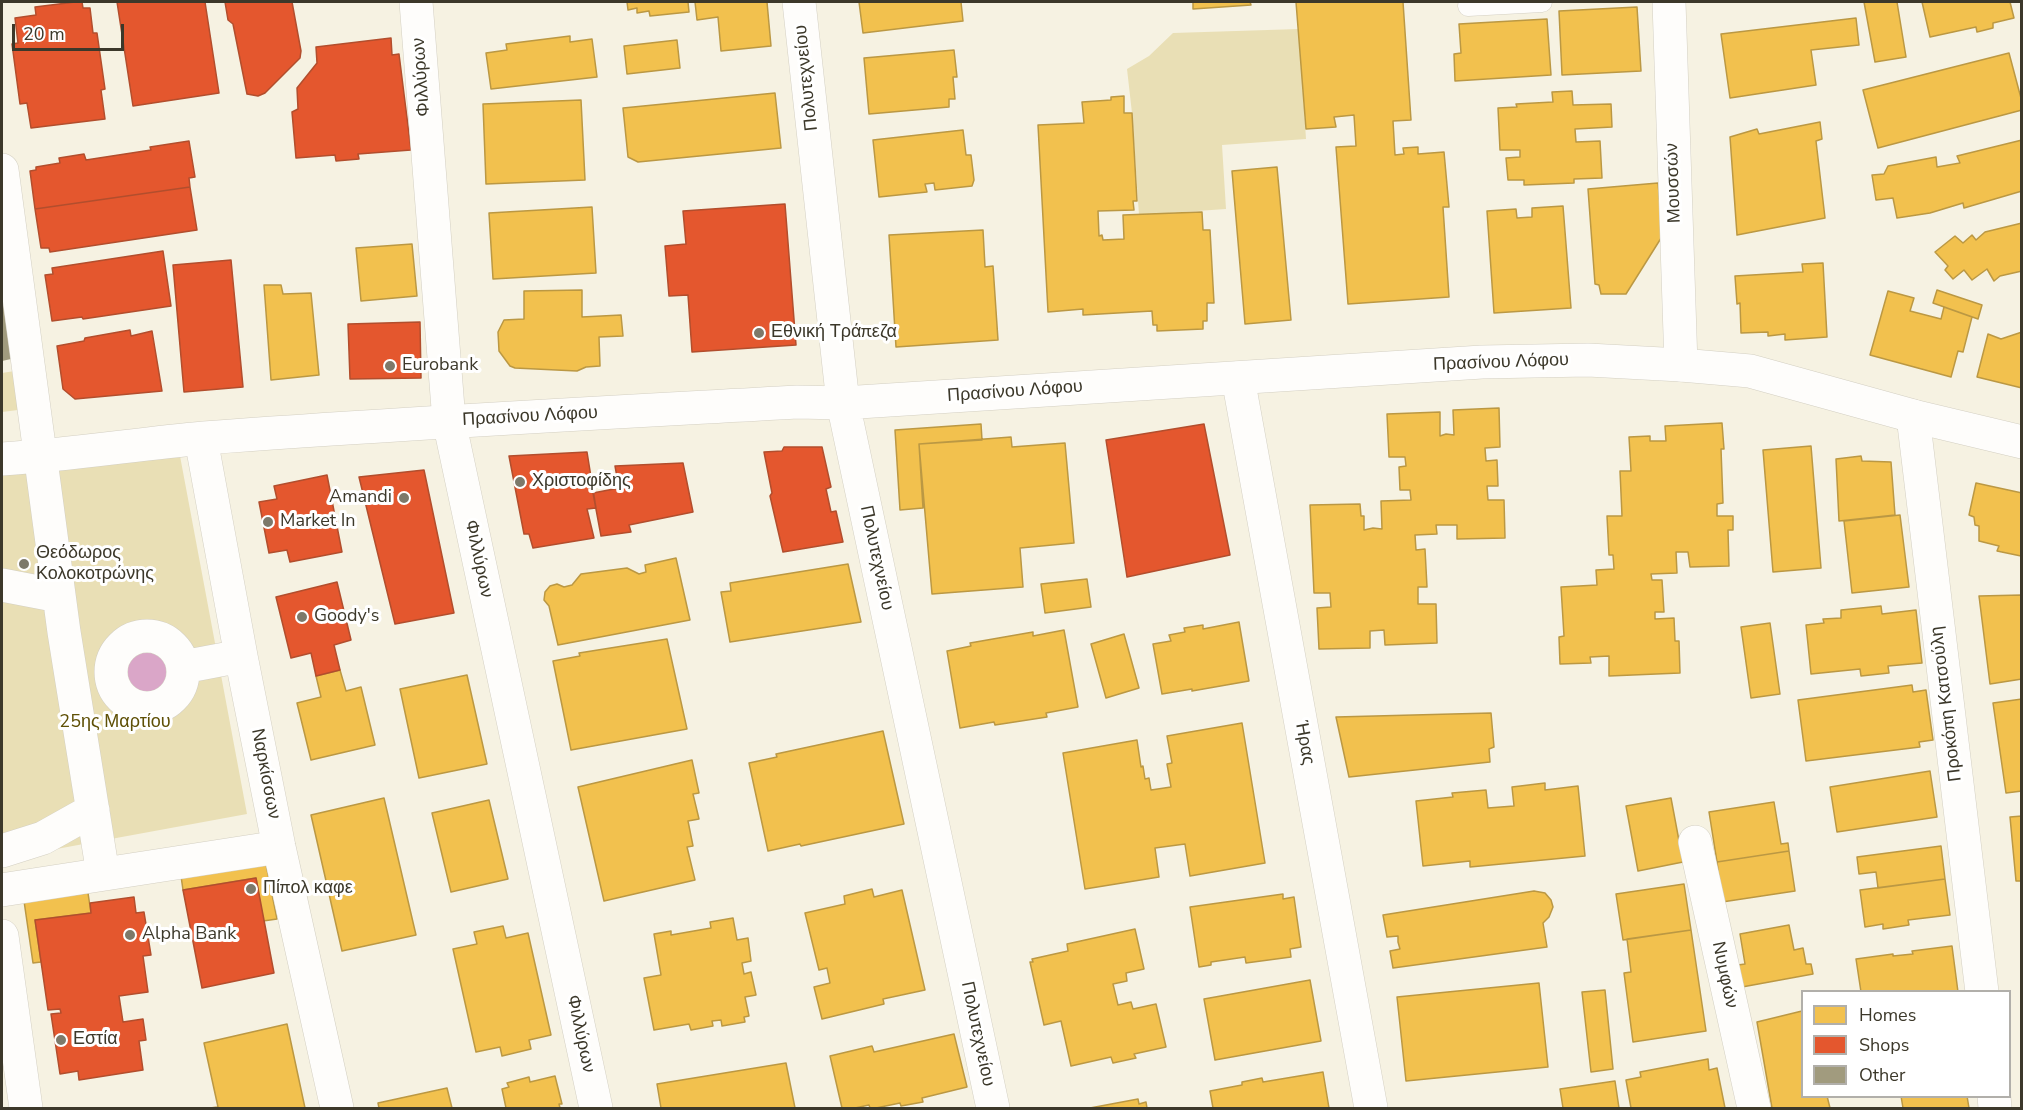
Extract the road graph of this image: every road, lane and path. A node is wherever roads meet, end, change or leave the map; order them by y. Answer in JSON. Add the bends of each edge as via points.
{"nodes":[{"id":1,"x":416,"y":2,"type":"edge"},
{"id":2,"x":799,"y":2,"type":"edge"},
{"id":3,"x":1542,"y":2,"type":"edge"},
{"id":4,"x":1669,"y":2,"type":"edge"},
{"id":5,"x":1468,"y":6,"type":"dead end"},
{"id":6,"x":2,"y":170,"type":"edge"},
{"id":7,"x":1681,"y":364,"type":"junction"},
{"id":8,"x":1238,"y":378,"type":"junction"},
{"id":9,"x":843,"y":403,"type":"junction"},
{"id":10,"x":1912,"y":416,"type":"junction"},
{"id":11,"x":449,"y":421,"type":"junction"},
{"id":12,"x":201,"y":439,"type":"junction"},
{"id":13,"x":2022,"y":442,"type":"edge"},
{"id":14,"x":40,"y":457,"type":"junction"},
{"id":15,"x":2,"y":459,"type":"edge"},
{"id":16,"x":2,"y":585,"type":"edge"},
{"id":17,"x":60,"y":596,"type":"junction"},
{"id":18,"x":241,"y":656,"type":"junction"},
{"id":19,"x":183,"y":667,"type":"junction"},
{"id":20,"x":111,"y":675,"type":"junction"},
{"id":21,"x":73,"y":682,"type":"junction"},
{"id":22,"x":93,"y":810,"type":"junction"},
{"id":23,"x":1695,"y":842,"type":"dead end"},
{"id":24,"x":279,"y":847,"type":"junction"},
{"id":25,"x":2,"y":851,"type":"edge"},
{"id":26,"x":103,"y":874,"type":"junction"},
{"id":27,"x":2,"y":890,"type":"edge"},
{"id":28,"x":2,"y":936,"type":"edge"},
{"id":29,"x":1982,"y":990,"type":"edge"},
{"id":30,"x":26,"y":1108,"type":"edge"},
{"id":31,"x":337,"y":1108,"type":"edge"},
{"id":32,"x":596,"y":1108,"type":"edge"},
{"id":33,"x":993,"y":1108,"type":"edge"},
{"id":34,"x":1371,"y":1108,"type":"edge"},
{"id":35,"x":1754,"y":1108,"type":"edge"}],
"edges":[{"from":1,"to":11,"type":"street","name":"Φιλλύρων"},
{"from":2,"to":9,"type":"street","name":"Πολυτεχνείου"},
{"from":3,"to":5,"type":"lane"},
{"from":4,"to":7,"type":"street","name":"Μουσσών"},
{"from":6,"to":14,"type":"street"},
{"from":7,"to":8,"type":"street","name":"Πρασίνου Λόφου","via":[[1588,360],[1482,362]]},
{"from":7,"to":10,"type":"street","name":"Πρασίνου Λόφου","via":[[1750,371]]},
{"from":8,"to":9,"type":"street","name":"Πρασίνου Λόφου"},
{"from":8,"to":34,"type":"street","name":"Ήρας"},
{"from":9,"to":11,"type":"street","name":"Πρασίνου Λόφου","via":[[797,402]]},
{"from":9,"to":33,"type":"street","name":"Πολυτεχνείου"},
{"from":10,"to":13,"type":"street","name":"Πρασίνου Λόφου"},
{"from":10,"to":29,"type":"street","name":"Προκόπη Κατσούλη"},
{"from":11,"to":12,"type":"street","name":"Πρασίνου Λόφου"},
{"from":11,"to":32,"type":"street","name":"Φιλλύρων"},
{"from":12,"to":14,"type":"street","name":"Πρασίνου Λόφου"},
{"from":12,"to":18,"type":"street","name":"Ναρκίσσων"},
{"from":14,"to":15,"type":"street","name":"Πρασίνου Λόφου"},
{"from":14,"to":17,"type":"street"},
{"from":16,"to":17,"type":"street"},
{"from":17,"to":21,"type":"street"},
{"from":18,"to":19,"type":"street"},
{"from":18,"to":24,"type":"street","name":"Ναρκίσσων"},
{"from":19,"to":20,"type":"street","via":[[177,651],[163,639],[145,635],[129,640],[116,652]]},
{"from":19,"to":20,"type":"street","via":[[182,684],[173,699],[157,708],[140,709],[123,701],[113,687]]},
{"from":20,"to":21,"type":"street"},
{"from":21,"to":22,"type":"street"},
{"from":22,"to":25,"type":"street","via":[[43,838]]},
{"from":22,"to":26,"type":"street"},
{"from":23,"to":35,"type":"street","name":"Νυμφών"},
{"from":24,"to":26,"type":"street"},
{"from":24,"to":31,"type":"street","name":"Ναρκίσσων"},
{"from":26,"to":27,"type":"street"},
{"from":28,"to":30,"type":"street"}]}
